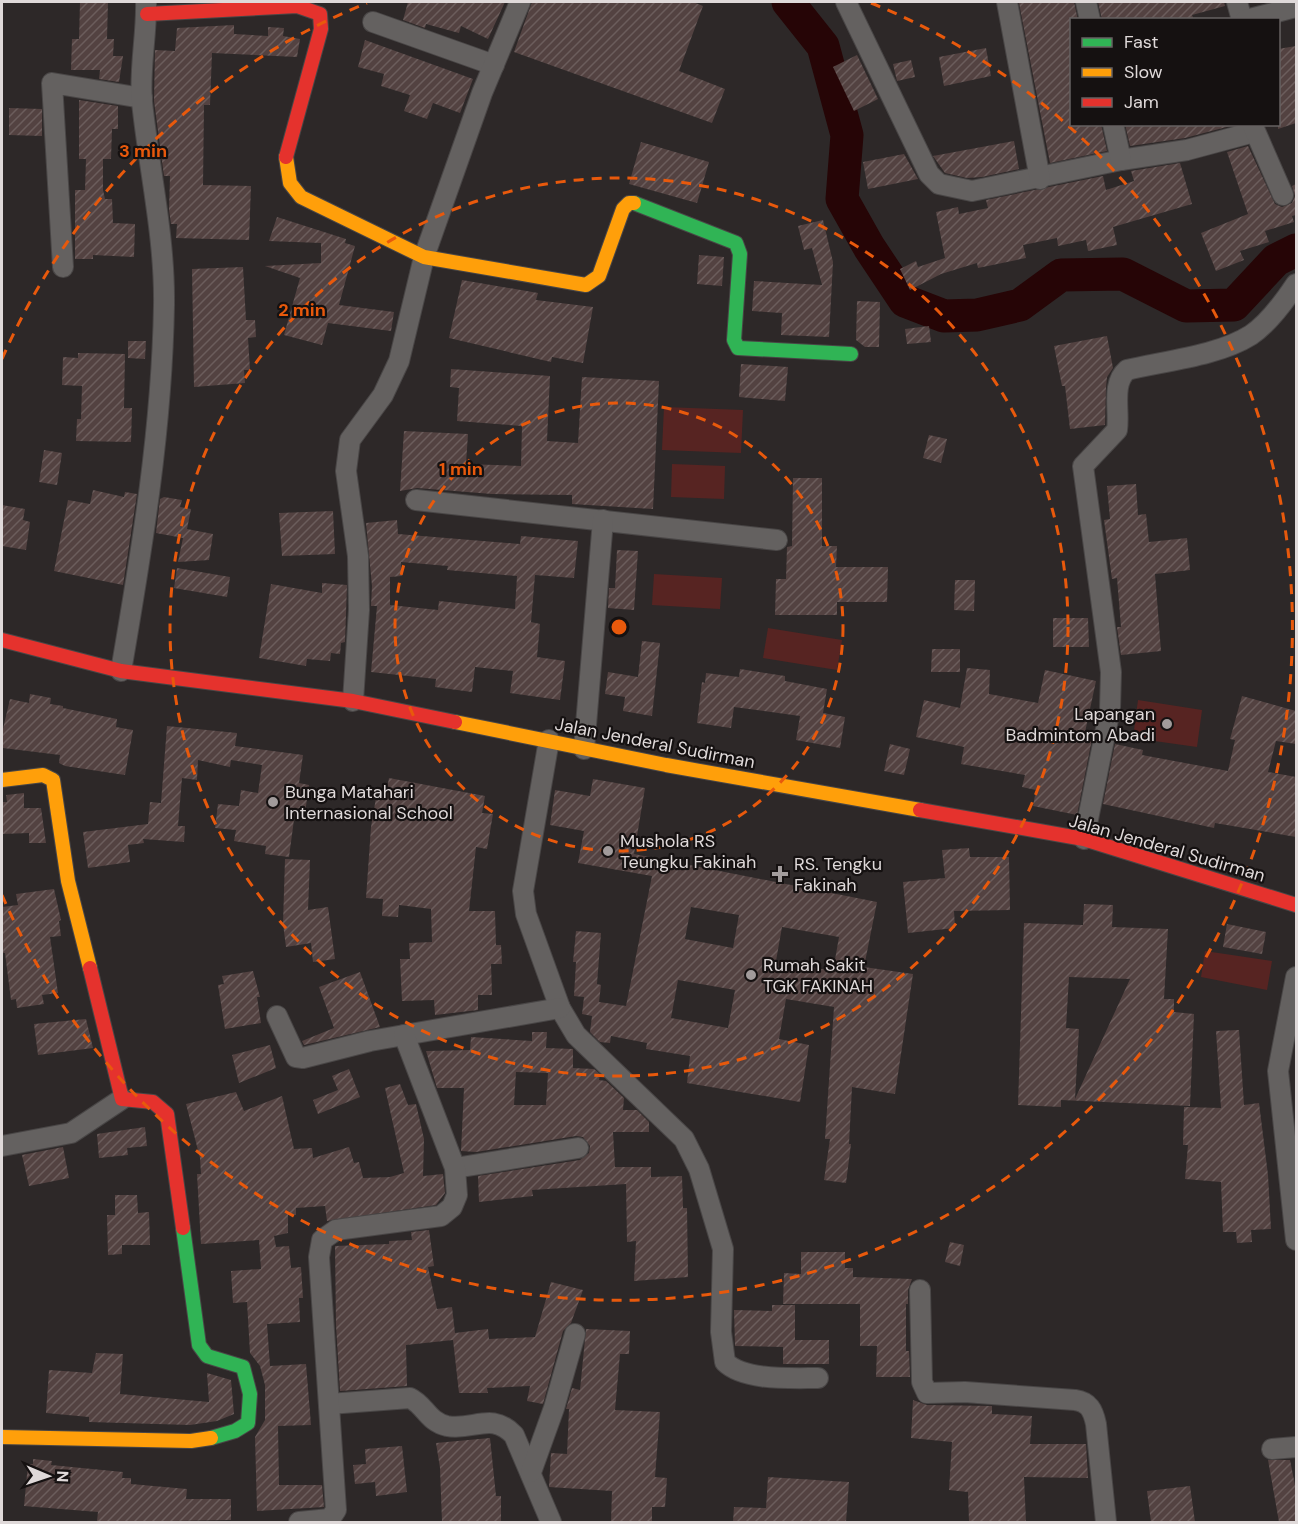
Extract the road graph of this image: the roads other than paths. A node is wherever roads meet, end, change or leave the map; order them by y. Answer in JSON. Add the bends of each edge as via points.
{"nodes":[{"id":1,"x":520,"y":2,"type":"edge"},
{"id":2,"x":846,"y":2,"type":"edge"},
{"id":3,"x":1007,"y":2,"type":"edge"},
{"id":4,"x":1086,"y":2,"type":"edge"},
{"id":5,"x":1237,"y":2,"type":"edge"},
{"id":6,"x":1296,"y":7,"type":"edge"},
{"id":7,"x":147,"y":8,"type":"edge"},
{"id":8,"x":321,"y":8,"type":"edge"},
{"id":9,"x":1090,"y":18,"type":"edge"},
{"id":10,"x":1243,"y":18,"type":"edge"},
{"id":11,"x":1252,"y":18,"type":"edge"},
{"id":12,"x":373,"y":22,"type":"dead end"},
{"id":13,"x":494,"y":65,"type":"junction"},
{"id":14,"x":142,"y":98,"type":"junction"},
{"id":15,"x":1113,"y":126,"type":"edge"},
{"id":16,"x":1253,"y":128,"type":"edge"},
{"id":17,"x":1121,"y":160,"type":"junction"},
{"id":18,"x":1040,"y":179,"type":"junction"},
{"id":19,"x":1283,"y":195,"type":"dead end"},
{"id":20,"x":424,"y":257,"type":"junction"},
{"id":21,"x":63,"y":267,"type":"dead end"},
{"id":22,"x":1296,"y":284,"type":"edge"},
{"id":23,"x":851,"y":354,"type":"dead end"},
{"id":24,"x":416,"y":500,"type":"dead end"},
{"id":25,"x":603,"y":520,"type":"junction"},
{"id":26,"x":777,"y":540,"type":"dead end"},
{"id":27,"x":2,"y":640,"type":"edge"},
{"id":28,"x":121,"y":671,"type":"junction"},
{"id":29,"x":353,"y":701,"type":"junction"},
{"id":30,"x":549,"y":740,"type":"junction"},
{"id":31,"x":584,"y":749,"type":"junction"},
{"id":32,"x":2,"y":780,"type":"edge"},
{"id":33,"x":1084,"y":839,"type":"junction"},
{"id":34,"x":1296,"y":904,"type":"edge"},
{"id":35,"x":1296,"y":977,"type":"edge"},
{"id":36,"x":560,"y":1008,"type":"junction"},
{"id":37,"x":278,"y":1016,"type":"dead end"},
{"id":38,"x":404,"y":1035,"type":"junction"},
{"id":39,"x":122,"y":1099,"type":"junction"},
{"id":40,"x":2,"y":1146,"type":"edge"},
{"id":41,"x":578,"y":1148,"type":"dead end"},
{"id":42,"x":455,"y":1168,"type":"junction"},
{"id":43,"x":1296,"y":1240,"type":"edge"},
{"id":44,"x":920,"y":1290,"type":"dead end"},
{"id":45,"x":575,"y":1334,"type":"dead end"},
{"id":46,"x":818,"y":1378,"type":"dead end"},
{"id":47,"x":329,"y":1404,"type":"junction"},
{"id":48,"x":2,"y":1437,"type":"edge"},
{"id":49,"x":1296,"y":1447,"type":"edge"},
{"id":50,"x":1272,"y":1449,"type":"dead end"},
{"id":51,"x":531,"y":1472,"type":"junction"},
{"id":52,"x":299,"y":1522,"type":"edge"},
{"id":53,"x":551,"y":1522,"type":"edge"},
{"id":54,"x":1106,"y":1522,"type":"edge"}],
"edges":[{"from":1,"to":13,"type":"street"},
{"from":2,"to":18,"type":"street","via":[[916,150],[939,184],[972,191]]},
{"from":3,"to":18,"type":"street"},
{"from":4,"to":9,"type":"street"},
{"from":5,"to":10,"type":"street"},
{"from":6,"to":11,"type":"street"},
{"from":7,"to":8,"type":"street"},
{"from":7,"to":14,"type":"street"},
{"from":8,"to":20,"type":"street","via":[[321,29],[288,141],[286,180],[307,201]]},
{"from":12,"to":13,"type":"street"},
{"from":13,"to":20,"type":"street"},
{"from":14,"to":21,"type":"street","via":[[52,83]]},
{"from":14,"to":28,"type":"street","via":[[161,240],[164,303],[151,487]]},
{"from":15,"to":17,"type":"street"},
{"from":16,"to":17,"type":"street","via":[[1187,150]]},
{"from":16,"to":19,"type":"street"},
{"from":17,"to":18,"type":"street"},
{"from":20,"to":23,"type":"street","via":[[591,284],[599,276],[623,209],[629,203],[639,203],[736,243],[740,254],[734,340],[738,348]]},
{"from":20,"to":29,"type":"street","via":[[391,380],[355,431],[348,449],[346,471],[358,556]]},
{"from":22,"to":33,"type":"street","via":[[1252,335],[1228,347],[1127,370],[1121,375],[1117,430],[1083,466],[1111,672],[1110,709]]},
{"from":24,"to":25,"type":"street"},
{"from":25,"to":26,"type":"street"},
{"from":25,"to":31,"type":"street"},
{"from":27,"to":28,"type":"street","name":"Jalan Jenderal Sudirman"},
{"from":28,"to":29,"type":"street","name":"Jalan Jenderal Sudirman"},
{"from":29,"to":30,"type":"street","name":"Jalan Jenderal Sudirman"},
{"from":30,"to":31,"type":"street","name":"Jalan Jenderal Sudirman"},
{"from":30,"to":36,"type":"street","via":[[523,903]]},
{"from":31,"to":33,"type":"street","name":"Jalan Jenderal Sudirman"},
{"from":32,"to":39,"type":"street","via":[[43,775],[53,780],[68,881]]},
{"from":33,"to":34,"type":"street","name":"Jalan Jenderal Sudirman"},
{"from":35,"to":43,"type":"street","via":[[1278,1071]]},
{"from":36,"to":38,"type":"street"},
{"from":36,"to":46,"type":"street","via":[[576,1035],[684,1140],[699,1169],[723,1249],[721,1332],[725,1362],[749,1374]]},
{"from":37,"to":38,"type":"street","via":[[291,1052],[298,1058]]},
{"from":38,"to":42,"type":"street"},
{"from":39,"to":40,"type":"street","via":[[71,1133]]},
{"from":39,"to":48,"type":"street","via":[[150,1101],[167,1114],[199,1346],[207,1356],[238,1363],[246,1372],[248,1423],[215,1438],[191,1441]]},
{"from":41,"to":42,"type":"street"},
{"from":42,"to":47,"type":"street","via":[[457,1195],[452,1207],[441,1216],[336,1230],[322,1240],[319,1257]]},
{"from":44,"to":54,"type":"street","via":[[922,1382],[927,1393],[1074,1400],[1092,1409]]},
{"from":45,"to":51,"type":"street"},
{"from":47,"to":51,"type":"street","via":[[410,1398],[446,1426],[498,1423],[514,1435]]},
{"from":47,"to":52,"type":"street","via":[[336,1513],[330,1519]]},
{"from":49,"to":50,"type":"street"},
{"from":51,"to":53,"type":"street"}]}
